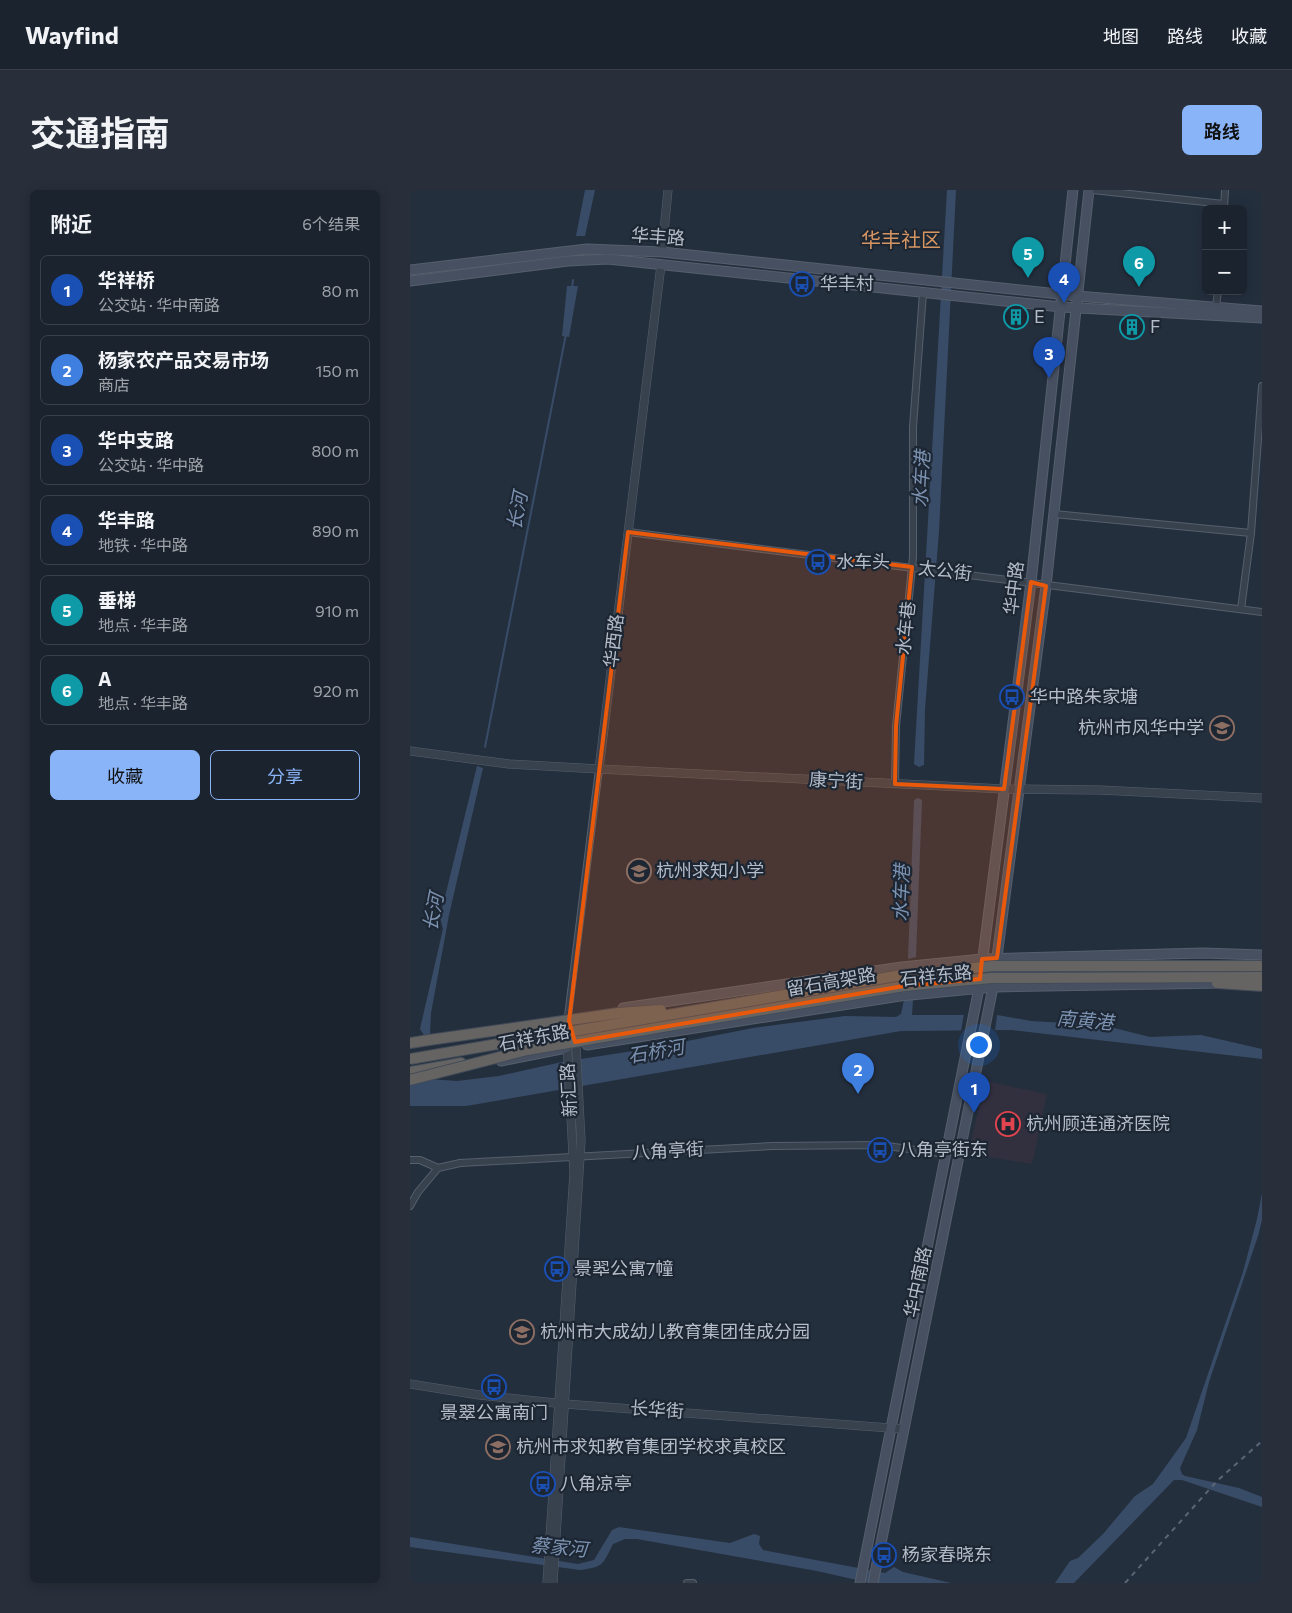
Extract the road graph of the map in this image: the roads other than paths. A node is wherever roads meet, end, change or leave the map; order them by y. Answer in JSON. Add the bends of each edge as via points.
{"nodes":[{"id":1,"x":668,"y":190,"type":"edge"},
{"id":2,"x":1073,"y":190,"type":"edge"},
{"id":3,"x":1090,"y":190,"type":"edge"},
{"id":4,"x":1225,"y":190,"type":"edge"},
{"id":5,"x":1216,"y":205,"type":"edge"},
{"id":6,"x":1224,"y":205,"type":"edge"},
{"id":7,"x":662,"y":252,"type":"junction"},
{"id":8,"x":661,"y":265,"type":"junction"},
{"id":9,"x":410,"y":270,"type":"edge"},
{"id":10,"x":410,"y":281,"type":"edge"},
{"id":11,"x":923,"y":293,"type":"junction"},
{"id":12,"x":1062,"y":295,"type":"junction"},
{"id":13,"x":1218,"y":295,"type":"edge"},
{"id":14,"x":1077,"y":296,"type":"junction"},
{"id":15,"x":1076,"y":307,"type":"junction"},
{"id":16,"x":1216,"y":307,"type":"junction"},
{"id":17,"x":1061,"y":308,"type":"junction"},
{"id":18,"x":1262,"y":310,"type":"edge"},
{"id":19,"x":1262,"y":318,"type":"edge"},
{"id":20,"x":1262,"y":386,"type":"edge"},
{"id":21,"x":1054,"y":514,"type":"junction"},
{"id":22,"x":628,"y":532,"type":"junction"},
{"id":23,"x":1251,"y":532,"type":"junction"},
{"id":24,"x":912,"y":567,"type":"junction"},
{"id":25,"x":1031,"y":582,"type":"junction"},
{"id":26,"x":1046,"y":586,"type":"junction"},
{"id":27,"x":1241,"y":609,"type":"junction"},
{"id":28,"x":1262,"y":612,"type":"edge"},
{"id":29,"x":410,"y":751,"type":"edge"},
{"id":30,"x":598,"y":769,"type":"junction"},
{"id":31,"x":895,"y":784,"type":"junction"},
{"id":32,"x":1004,"y":789,"type":"junction"},
{"id":33,"x":1020,"y":790,"type":"junction"},
{"id":34,"x":1262,"y":798,"type":"edge"},
{"id":35,"x":1262,"y":955,"type":"edge"},
{"id":36,"x":982,"y":958,"type":"junction"},
{"id":37,"x":997,"y":958,"type":"junction"},
{"id":38,"x":1262,"y":965,"type":"edge"},
{"id":39,"x":1262,"y":977,"type":"edge"},
{"id":40,"x":1144,"y":978,"type":"junction"},
{"id":41,"x":1262,"y":985,"type":"edge"},
{"id":42,"x":993,"y":987,"type":"junction"},
{"id":43,"x":979,"y":988,"type":"junction"},
{"id":44,"x":729,"y":1004,"type":"junction"},
{"id":45,"x":568,"y":1016,"type":"junction"},
{"id":46,"x":410,"y":1043,"type":"edge"},
{"id":47,"x":527,"y":1050,"type":"junction"},
{"id":48,"x":573,"y":1050,"type":"junction"},
{"id":49,"x":410,"y":1059,"type":"edge"},
{"id":50,"x":410,"y":1072,"type":"edge"},
{"id":51,"x":410,"y":1079,"type":"edge"},
{"id":52,"x":945,"y":1154,"type":"junction"},
{"id":53,"x":576,"y":1156,"type":"junction"},
{"id":54,"x":410,"y":1160,"type":"edge"},
{"id":55,"x":438,"y":1168,"type":"junction"},
{"id":56,"x":410,"y":1206,"type":"edge"},
{"id":57,"x":410,"y":1384,"type":"edge"},
{"id":58,"x":562,"y":1403,"type":"junction"},
{"id":59,"x":890,"y":1428,"type":"junction"},
{"id":60,"x":904,"y":1429,"type":"junction"},
{"id":61,"x":551,"y":1571,"type":"junction"},
{"id":62,"x":547,"y":1583,"type":"edge"},
{"id":63,"x":553,"y":1583,"type":"edge"},
{"id":64,"x":687,"y":1583,"type":"edge"},
{"id":65,"x":693,"y":1583,"type":"edge"},
{"id":66,"x":860,"y":1583,"type":"edge"},
{"id":67,"x":873,"y":1583,"type":"edge"}],
"edges":[{"from":1,"to":7,"type":"street"},
{"from":2,"to":12,"type":"main road","name":"华中路"},
{"from":3,"to":5,"type":"street"},
{"from":3,"to":14,"type":"main road","name":"华中路"},
{"from":4,"to":6,"type":"street"},
{"from":7,"to":9,"type":"main road","name":"华丰路","via":[[587,249]]},
{"from":7,"to":12,"type":"main road","name":"华丰路"},
{"from":8,"to":10,"type":"main road","name":"华丰路","via":[[585,260]]},
{"from":8,"to":11,"type":"main road","name":"华丰路"},
{"from":8,"to":22,"type":"street","name":"华西路"},
{"from":11,"to":17,"type":"main road","name":"华丰路"},
{"from":11,"to":24,"type":"street","name":"水车巷","via":[[914,408]]},
{"from":12,"to":14,"type":"main road","name":"华丰路"},
{"from":12,"to":17,"type":"main road","name":"华中路"},
{"from":13,"to":16,"type":"street"},
{"from":14,"to":15,"type":"main road","name":"华中路"},
{"from":14,"to":16,"type":"main road","name":"华丰路"},
{"from":15,"to":17,"type":"main road","name":"华丰路"},
{"from":15,"to":19,"type":"main road","name":"华丰路"},
{"from":15,"to":21,"type":"main road","name":"华中路"},
{"from":16,"to":18,"type":"main road","name":"华丰路"},
{"from":17,"to":25,"type":"main road","name":"华中路"},
{"from":20,"to":23,"type":"street"},
{"from":21,"to":23,"type":"street"},
{"from":21,"to":26,"type":"main road","name":"华中路"},
{"from":22,"to":24,"type":"street","name":"太公街"},
{"from":22,"to":30,"type":"street","name":"华西路"},
{"from":23,"to":27,"type":"street"},
{"from":24,"to":25,"type":"street","name":"太公街"},
{"from":24,"to":31,"type":"street","name":"水车巷","via":[[896,726]]},
{"from":25,"to":26,"type":"street","name":"太公街"},
{"from":25,"to":32,"type":"main road","name":"华中路"},
{"from":26,"to":27,"type":"street","name":"太公街"},
{"from":26,"to":33,"type":"main road","name":"华中路"},
{"from":27,"to":28,"type":"street","name":"太公街"},
{"from":29,"to":30,"type":"street","name":"康宁街","via":[[509,764]]},
{"from":30,"to":31,"type":"street","name":"康宁街"},
{"from":30,"to":45,"type":"street","name":"华西路"},
{"from":31,"to":32,"type":"street","name":"康宁街"},
{"from":32,"to":33,"type":"street","name":"康宁街"},
{"from":32,"to":36,"type":"main road","name":"华中路"},
{"from":33,"to":34,"type":"street","name":"康宁街","via":[[1100,790]]},
{"from":33,"to":37,"type":"main road","name":"华中路"},
{"from":35,"to":37,"type":"main road","name":"石祥东路","via":[[1202,953]]},
{"from":36,"to":37,"type":"main road","name":"石祥东路"},
{"from":36,"to":43,"type":"main road","name":"华中路"},
{"from":36,"to":45,"type":"main road","name":"石祥东路"},
{"from":37,"to":42,"type":"main road","name":"华中路"},
{"from":38,"to":44,"type":"highway","name":"留石高架路","bridge":true,"via":[[993,966],[902,975]]},
{"from":39,"to":40,"type":"highway","name":"留石高架路","bridge":true},
{"from":40,"to":41,"type":"highway","bridge":true},
{"from":40,"to":47,"type":"highway","name":"留石高架路","bridge":true,"via":[[991,978],[904,986]]},
{"from":41,"to":42,"type":"main road","name":"石祥东路"},
{"from":42,"to":43,"type":"main road","name":"石祥东路"},
{"from":42,"to":60,"type":"main road","name":"华中南路"},
{"from":43,"to":48,"type":"main road","name":"石祥东路","via":[[900,996]]},
{"from":43,"to":52,"type":"main road","name":"华中南路"},
{"from":44,"to":46,"type":"highway","bridge":true,"via":[[619,1013]]},
{"from":44,"to":49,"type":"highway","name":"留石高架路","bridge":true},
{"from":45,"to":46,"type":"main road","name":"石祥东路"},
{"from":45,"to":48,"type":"street","name":"新汇路"},
{"from":47,"to":50,"type":"highway","name":"留石高架路","bridge":true},
{"from":47,"to":51,"type":"highway","bridge":true},
{"from":48,"to":51,"type":"main road","name":"石祥东路"},
{"from":48,"to":53,"type":"street","name":"新汇路","via":[[578,1093]]},
{"from":48,"to":53,"type":"street","name":"新汇路","via":[[568,1058]]},
{"from":52,"to":53,"type":"street","name":"八角亭街","via":[[880,1145],[773,1146]]},
{"from":52,"to":59,"type":"main road","name":"华中南路"},
{"from":53,"to":55,"type":"street","name":"八角亭街","via":[[460,1163]]},
{"from":53,"to":58,"type":"street","name":"新汇路"},
{"from":54,"to":55,"type":"street","via":[[420,1160]]},
{"from":55,"to":56,"type":"street"},
{"from":57,"to":58,"type":"street","name":"长华街"},
{"from":58,"to":59,"type":"street","name":"长华街"},
{"from":58,"to":61,"type":"street","name":"新汇路"},
{"from":59,"to":60,"type":"street","name":"长华街"},
{"from":59,"to":66,"type":"main road","name":"华中南路"},
{"from":60,"to":67,"type":"main road","name":"华中南路"},
{"from":61,"to":62,"type":"street","name":"新汇路"},
{"from":61,"to":63,"type":"street","name":"新汇路"},
{"from":64,"to":65,"type":"street"}]}
